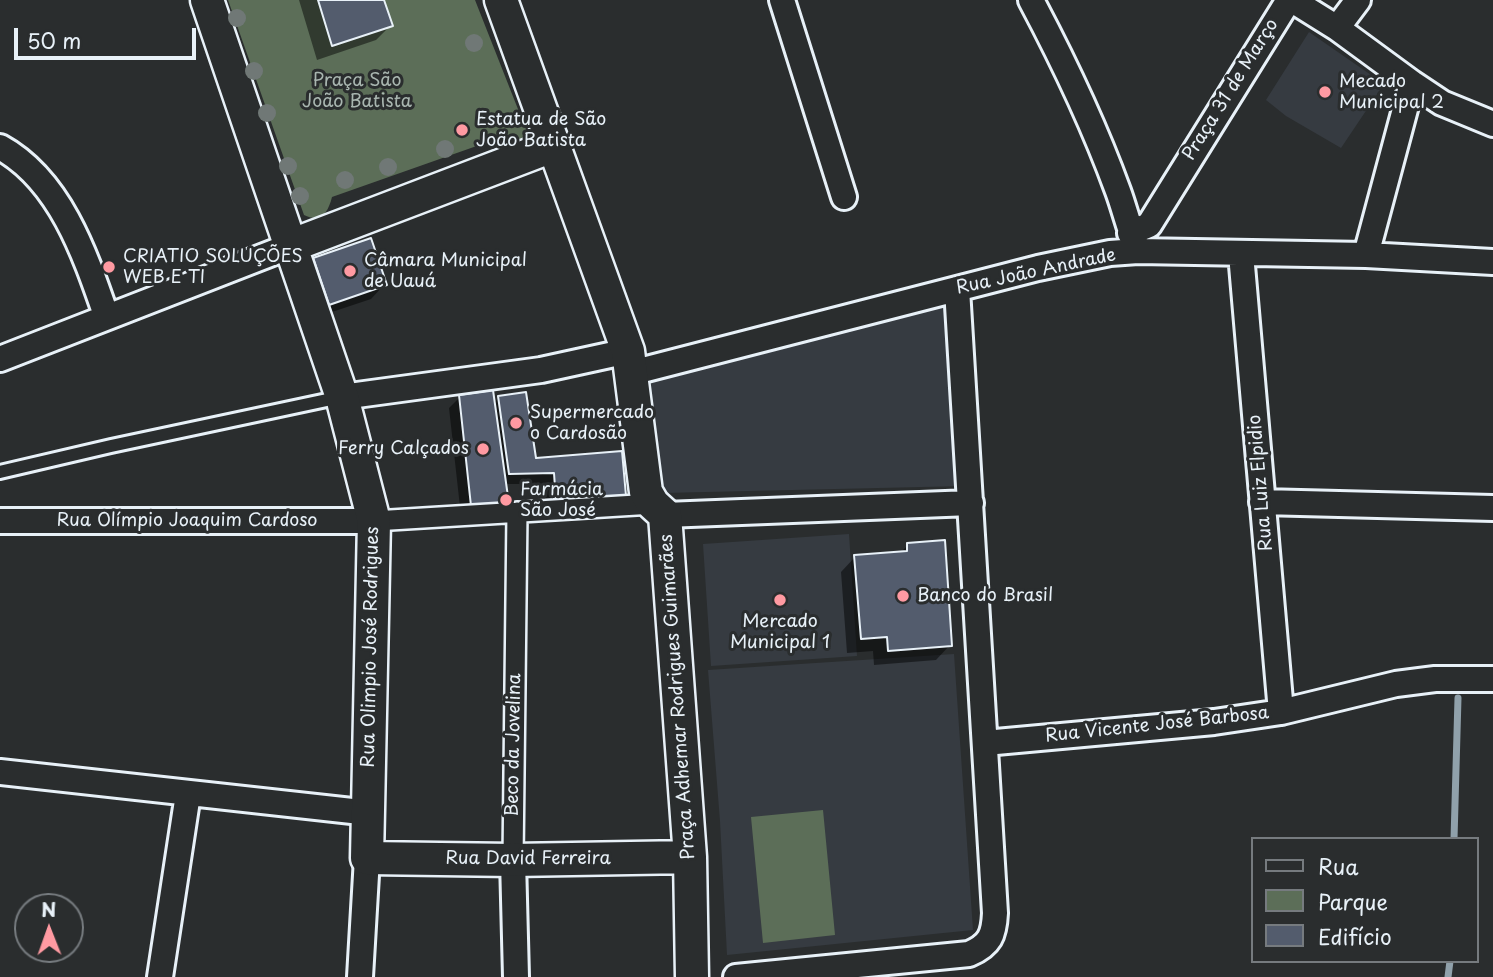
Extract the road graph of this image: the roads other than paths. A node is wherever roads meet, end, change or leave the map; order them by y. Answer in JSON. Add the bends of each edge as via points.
{"nodes":[{"id":1,"x":207,"y":0,"type":"edge"},
{"id":2,"x":501,"y":0,"type":"edge"},
{"id":3,"x":782,"y":0,"type":"edge"},
{"id":4,"x":1031,"y":0,"type":"edge"},
{"id":5,"x":1358,"y":0,"type":"edge"},
{"id":6,"x":1337,"y":27,"type":"junction"},
{"id":7,"x":1412,"y":83,"type":"junction"},
{"id":8,"x":1493,"y":124,"type":"edge"},
{"id":9,"x":555,"y":145,"type":"junction"},
{"id":10,"x":0,"y":147,"type":"edge"},
{"id":11,"x":844,"y":197,"type":"dead end"},
{"id":12,"x":1134,"y":242,"type":"junction"},
{"id":13,"x":290,"y":246,"type":"junction"},
{"id":14,"x":1241,"y":254,"type":"junction"},
{"id":15,"x":1366,"y":255,"type":"junction"},
{"id":16,"x":1493,"y":262,"type":"edge"},
{"id":17,"x":957,"y":289,"type":"junction"},
{"id":18,"x":106,"y":315,"type":"junction"},
{"id":19,"x":0,"y":359,"type":"edge"},
{"id":20,"x":629,"y":362,"type":"junction"},
{"id":21,"x":342,"y":397,"type":"junction"},
{"id":22,"x":0,"y":472,"type":"edge"},
{"id":23,"x":1262,"y":502,"type":"junction"},
{"id":24,"x":971,"y":503,"type":"junction"},
{"id":25,"x":1493,"y":508,"type":"edge"},
{"id":26,"x":659,"y":509,"type":"junction"},
{"id":27,"x":517,"y":512,"type":"junction"},
{"id":28,"x":0,"y":521,"type":"edge"},
{"id":29,"x":374,"y":521,"type":"junction"},
{"id":30,"x":1493,"y":679,"type":"edge"},
{"id":31,"x":1281,"y":712,"type":"junction"},
{"id":32,"x":985,"y":743,"type":"junction"},
{"id":33,"x":0,"y":772,"type":"edge"},
{"id":34,"x":188,"y":794,"type":"junction"},
{"id":35,"x":370,"y":813,"type":"junction"},
{"id":36,"x":690,"y":857,"type":"junction"},
{"id":37,"x":367,"y":858,"type":"junction"},
{"id":38,"x":513,"y":860,"type":"junction"},
{"id":39,"x":160,"y":977,"type":"edge"},
{"id":40,"x":360,"y":977,"type":"edge"},
{"id":41,"x":516,"y":977,"type":"edge"},
{"id":42,"x":692,"y":977,"type":"edge"},
{"id":43,"x":736,"y":977,"type":"edge"}],
"edges":[{"from":1,"to":13,"type":"street"},
{"from":2,"to":9,"type":"street"},
{"from":3,"to":11,"type":"street"},
{"from":4,"to":12,"type":"street","via":[[1090,119]]},
{"from":5,"to":6,"type":"street"},
{"from":6,"to":7,"type":"street","name":"Praça 31 de Março"},
{"from":6,"to":12,"type":"street","name":"Praça 31 de Março","via":[[1297,3],[1287,3]]},
{"from":7,"to":8,"type":"street","name":"Praça 31 de Março","via":[[1442,103]]},
{"from":7,"to":15,"type":"street"},
{"from":9,"to":13,"type":"street"},
{"from":9,"to":20,"type":"street"},
{"from":10,"to":18,"type":"street","via":[[35,173],[62,210]]},
{"from":12,"to":14,"type":"street","name":"Rua João Andrade"},
{"from":12,"to":17,"type":"street","name":"Rua João Andrade","via":[[1110,253]]},
{"from":13,"to":18,"type":"street"},
{"from":13,"to":21,"type":"street","name":"Rua Olimpio José Rodrigues"},
{"from":14,"to":15,"type":"street","name":"Rua João Andrade"},
{"from":14,"to":23,"type":"street","name":"Rua Luiz Elpidio"},
{"from":15,"to":16,"type":"street","name":"Rua João Andrade"},
{"from":17,"to":20,"type":"street","name":"Rua João Andrade"},
{"from":17,"to":24,"type":"street"},
{"from":18,"to":19,"type":"street"},
{"from":20,"to":21,"type":"street","name":"Rua João Andrade"},
{"from":20,"to":26,"type":"street","via":[[646,492]]},
{"from":21,"to":22,"type":"lane"},
{"from":21,"to":29,"type":"street","name":"Rua Olimpio José Rodrigues"},
{"from":23,"to":25,"type":"street"},
{"from":23,"to":31,"type":"street","name":"Rua Luiz Elpidio"},
{"from":24,"to":26,"type":"street","name":"Praça Adhemar Rodrigues Guimarães"},
{"from":24,"to":32,"type":"street"},
{"from":26,"to":27,"type":"street"},
{"from":26,"to":36,"type":"street","name":"Praça Adhemar Rodrigues Guimarães"},
{"from":27,"to":29,"type":"street"},
{"from":27,"to":38,"type":"street","name":"Beco da Jovelina"},
{"from":28,"to":29,"type":"street","name":"Rua Olímpio Joaquim Cardoso"},
{"from":29,"to":35,"type":"street","name":"Rua Olimpio José Rodrigues"},
{"from":30,"to":31,"type":"street","name":"Rua Vicente José Barbosa","via":[[1396,684]]},
{"from":31,"to":32,"type":"street","name":"Rua Vicente José Barbosa"},
{"from":32,"to":43,"type":"street","via":[[995,913],[990,941],[969,954]]},
{"from":33,"to":34,"type":"street"},
{"from":34,"to":35,"type":"street"},
{"from":34,"to":39,"type":"street"},
{"from":35,"to":37,"type":"street","name":"Rua Olimpio José Rodrigues"},
{"from":36,"to":38,"type":"street","name":"Rua David Ferreira"},
{"from":36,"to":42,"type":"street","name":"Praça Adhemar Rodrigues Guimarães"},
{"from":37,"to":38,"type":"street","name":"Rua David Ferreira"},
{"from":37,"to":40,"type":"street","name":"Rua Olimpio José Rodrigues"},
{"from":38,"to":41,"type":"street","name":"Beco da Jovelina"}]}
